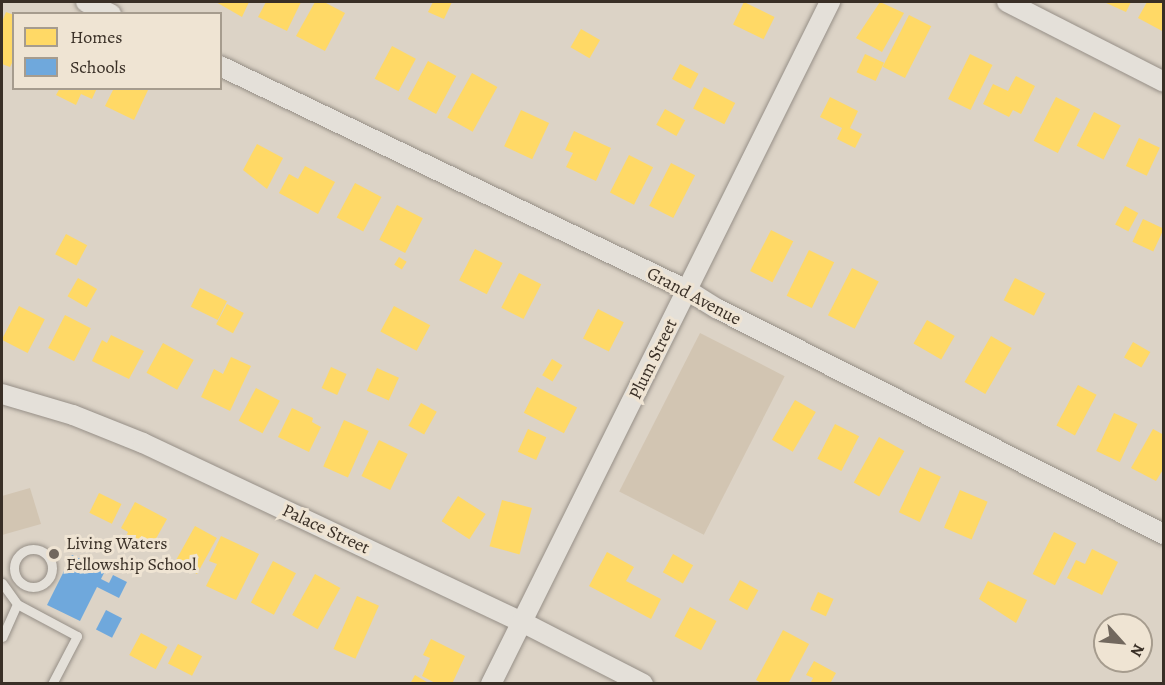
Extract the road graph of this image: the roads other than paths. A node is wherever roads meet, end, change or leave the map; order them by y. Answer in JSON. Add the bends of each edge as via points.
{"nodes":[{"id":1,"x":86,"y":2,"type":"edge"},
{"id":2,"x":830,"y":2,"type":"edge"},
{"id":3,"x":1007,"y":2,"type":"edge"},
{"id":4,"x":107,"y":12,"type":"edge"},
{"id":5,"x":222,"y":67,"type":"edge"},
{"id":6,"x":1164,"y":82,"type":"edge"},
{"id":7,"x":687,"y":290,"type":"junction"},
{"id":8,"x":2,"y":393,"type":"edge"},
{"id":9,"x":1164,"y":534,"type":"edge"},
{"id":10,"x":16,"y":579,"type":"junction"},
{"id":11,"x":3,"y":583,"type":"edge"},
{"id":12,"x":17,"y":604,"type":"junction"},
{"id":13,"x":522,"y":622,"type":"junction"},
{"id":14,"x":2,"y":633,"type":"edge"},
{"id":15,"x":52,"y":684,"type":"edge"},
{"id":16,"x":491,"y":684,"type":"edge"},
{"id":17,"x":643,"y":684,"type":"edge"}],
"edges":[{"from":1,"to":4,"type":"street"},
{"from":2,"to":7,"type":"street","name":"Plum Street"},
{"from":3,"to":6,"type":"street"},
{"from":5,"to":7,"type":"street","name":"Grand Avenue"},
{"from":7,"to":9,"type":"street","name":"Grand Avenue"},
{"from":7,"to":13,"type":"street","name":"Plum Street"},
{"from":8,"to":13,"type":"street","name":"Palace Street","via":[[143,443]]},
{"from":10,"to":10,"type":"lane","via":[[29,587],[43,585],[51,574],[50,560],[39,550],[24,551],[14,563]]},
{"from":10,"to":11,"type":"lane"},
{"from":11,"to":12,"type":"lane"},
{"from":12,"to":14,"type":"lane"},
{"from":12,"to":15,"type":"lane","via":[[77,636]]},
{"from":13,"to":16,"type":"street","name":"Plum Street"},
{"from":13,"to":17,"type":"street","name":"Palace Street"}]}
